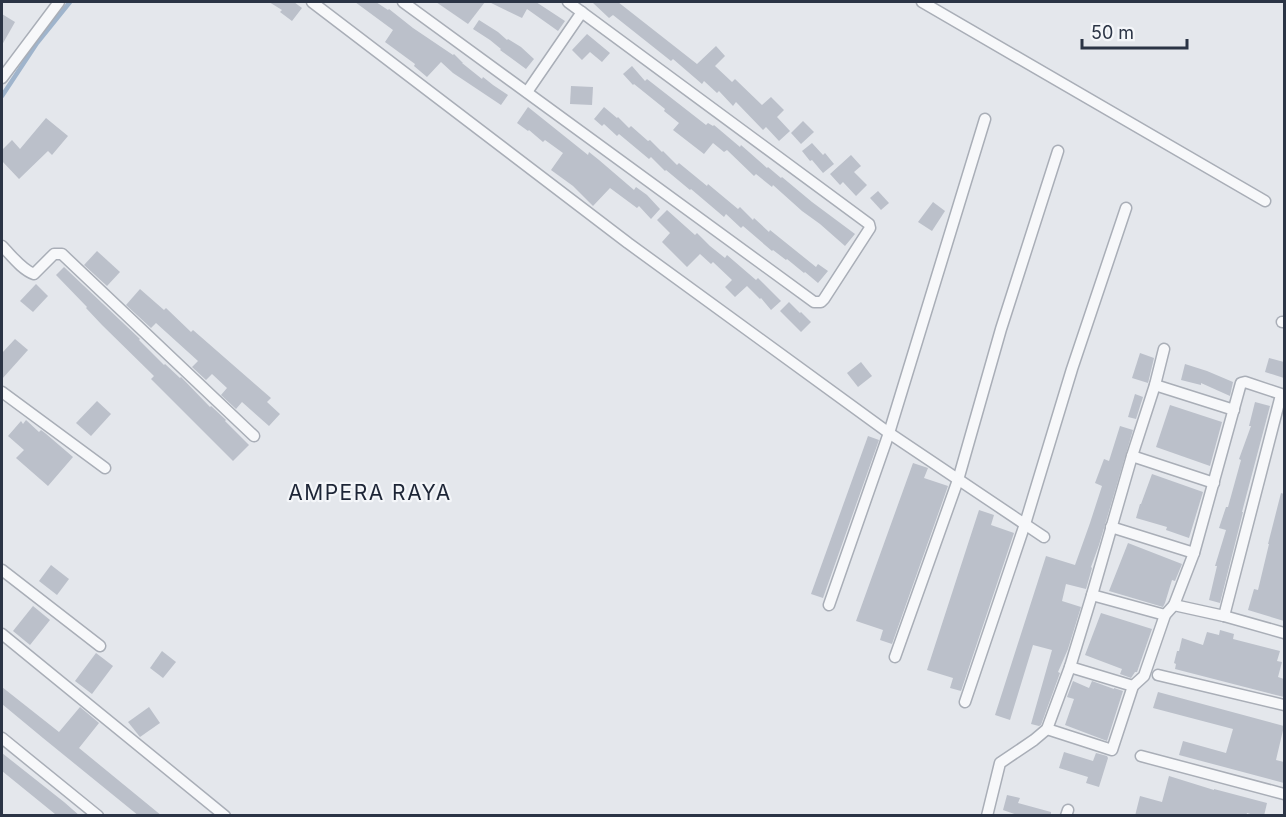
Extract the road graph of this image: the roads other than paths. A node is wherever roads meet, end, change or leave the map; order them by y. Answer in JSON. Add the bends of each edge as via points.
{"nodes":[{"id":1,"x":59,"y":2,"type":"edge"},
{"id":2,"x":312,"y":2,"type":"edge"},
{"id":3,"x":403,"y":2,"type":"edge"},
{"id":4,"x":568,"y":2,"type":"edge"},
{"id":5,"x":922,"y":2,"type":"edge"},
{"id":6,"x":582,"y":12,"type":"junction"},
{"id":7,"x":2,"y":78,"type":"edge"},
{"id":8,"x":527,"y":92,"type":"junction"},
{"id":9,"x":985,"y":119,"type":"dead end"},
{"id":10,"x":1058,"y":151,"type":"dead end"},
{"id":11,"x":1265,"y":201,"type":"dead end"},
{"id":12,"x":1126,"y":207,"type":"dead end"},
{"id":13,"x":2,"y":246,"type":"edge"},
{"id":14,"x":1164,"y":348,"type":"dead end"},
{"id":15,"x":1155,"y":385,"type":"junction"},
{"id":16,"x":2,"y":392,"type":"edge"},
{"id":17,"x":1283,"y":395,"type":"edge"},
{"id":18,"x":1234,"y":410,"type":"junction"},
{"id":19,"x":889,"y":433,"type":"junction"},
{"id":20,"x":254,"y":436,"type":"dead end"},
{"id":21,"x":1132,"y":456,"type":"junction"},
{"id":22,"x":105,"y":468,"type":"dead end"},
{"id":23,"x":958,"y":480,"type":"junction"},
{"id":24,"x":1214,"y":483,"type":"junction"},
{"id":25,"x":1025,"y":524,"type":"junction"},
{"id":26,"x":1112,"y":526,"type":"junction"},
{"id":27,"x":1044,"y":537,"type":"dead end"},
{"id":28,"x":1194,"y":553,"type":"junction"},
{"id":29,"x":2,"y":570,"type":"edge"},
{"id":30,"x":1092,"y":595,"type":"junction"},
{"id":31,"x":829,"y":605,"type":"dead end"},
{"id":32,"x":1174,"y":605,"type":"junction"},
{"id":33,"x":1166,"y":615,"type":"junction"},
{"id":34,"x":1224,"y":616,"type":"junction"},
{"id":35,"x":1284,"y":633,"type":"edge"},
{"id":36,"x":2,"y":634,"type":"edge"},
{"id":37,"x":100,"y":646,"type":"dead end"},
{"id":38,"x":895,"y":657,"type":"dead end"},
{"id":39,"x":1070,"y":667,"type":"junction"},
{"id":40,"x":1158,"y":675,"type":"dead end"},
{"id":41,"x":1133,"y":686,"type":"junction"},
{"id":42,"x":965,"y":702,"type":"dead end"},
{"id":43,"x":1284,"y":705,"type":"edge"},
{"id":44,"x":1047,"y":729,"type":"junction"},
{"id":45,"x":2,"y":738,"type":"edge"},
{"id":46,"x":1141,"y":756,"type":"dead end"},
{"id":47,"x":1284,"y":794,"type":"edge"},
{"id":48,"x":98,"y":816,"type":"edge"},
{"id":49,"x":225,"y":816,"type":"edge"},
{"id":50,"x":987,"y":816,"type":"edge"}],
"edges":[{"from":1,"to":7,"type":"street"},
{"from":2,"to":19,"type":"street","via":[[628,243]]},
{"from":3,"to":8,"type":"street"},
{"from":4,"to":6,"type":"street"},
{"from":5,"to":11,"type":"street"},
{"from":6,"to":8,"type":"street"},
{"from":6,"to":8,"type":"street","via":[[869,224],[824,299],[814,302]]},
{"from":9,"to":19,"type":"street"},
{"from":10,"to":23,"type":"street"},
{"from":12,"to":25,"type":"street"},
{"from":13,"to":20,"type":"street","via":[[34,274],[54,254],[62,254]]},
{"from":14,"to":15,"type":"street"},
{"from":15,"to":18,"type":"street"},
{"from":15,"to":21,"type":"street"},
{"from":16,"to":22,"type":"street"},
{"from":17,"to":18,"type":"street","via":[[1243,382]]},
{"from":17,"to":34,"type":"street"},
{"from":18,"to":24,"type":"street"},
{"from":19,"to":23,"type":"street"},
{"from":19,"to":31,"type":"street"},
{"from":21,"to":24,"type":"street"},
{"from":21,"to":26,"type":"street"},
{"from":23,"to":25,"type":"street"},
{"from":23,"to":38,"type":"street"},
{"from":24,"to":28,"type":"street"},
{"from":25,"to":27,"type":"street"},
{"from":25,"to":42,"type":"street"},
{"from":26,"to":28,"type":"street"},
{"from":26,"to":30,"type":"street"},
{"from":28,"to":32,"type":"street"},
{"from":29,"to":37,"type":"street"},
{"from":30,"to":33,"type":"street"},
{"from":30,"to":39,"type":"street"},
{"from":32,"to":33,"type":"street"},
{"from":32,"to":34,"type":"street"},
{"from":33,"to":41,"type":"street","via":[[1144,676]]},
{"from":34,"to":35,"type":"street"},
{"from":36,"to":49,"type":"street"},
{"from":39,"to":41,"type":"street"},
{"from":39,"to":44,"type":"street"},
{"from":40,"to":43,"type":"street"},
{"from":41,"to":44,"type":"street","via":[[1112,750]]},
{"from":44,"to":50,"type":"street","via":[[1000,763]]},
{"from":45,"to":48,"type":"street"},
{"from":46,"to":47,"type":"street"}]}
